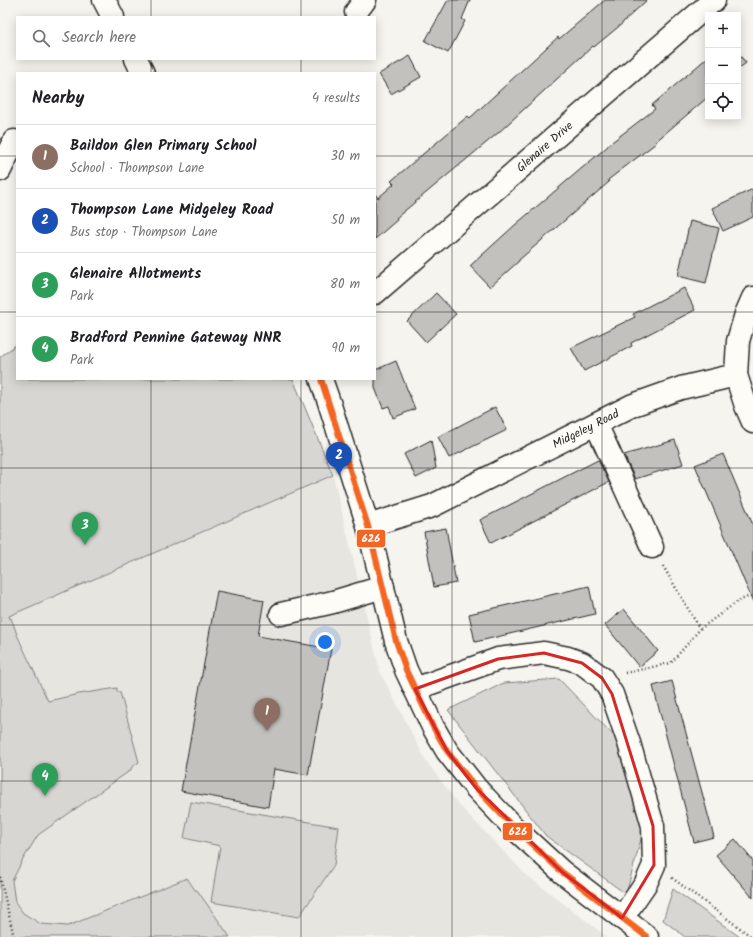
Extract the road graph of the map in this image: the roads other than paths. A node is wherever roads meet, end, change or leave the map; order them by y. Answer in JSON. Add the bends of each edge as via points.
{"nodes":[{"id":1,"x":104,"y":0,"type":"edge"},
{"id":2,"x":714,"y":0,"type":"edge"},
{"id":3,"x":112,"y":16,"type":"edge"},
{"id":4,"x":136,"y":60,"type":"edge"},
{"id":5,"x":142,"y":72,"type":"edge"},
{"id":6,"x":10,"y":139,"type":"edge"},
{"id":7,"x":0,"y":170,"type":"edge"},
{"id":8,"x":376,"y":292,"type":"edge"},
{"id":9,"x":753,"y":298,"type":"edge"},
{"id":10,"x":736,"y":375,"type":"junction"},
{"id":11,"x":321,"y":380,"type":"edge"},
{"id":12,"x":753,"y":422,"type":"edge"},
{"id":13,"x":596,"y":424,"type":"junction"},
{"id":14,"x":368,"y":526,"type":"junction"},
{"id":15,"x":652,"y":547,"type":"road end"},
{"id":16,"x":383,"y":587,"type":"junction"},
{"id":17,"x":281,"y":614,"type":"dead end"},
{"id":18,"x":415,"y":689,"type":"junction"},
{"id":19,"x":622,"y":918,"type":"junction"},
{"id":20,"x":647,"y":937,"type":"edge"}],
"edges":[{"from":1,"to":3,"type":"street"},
{"from":2,"to":8,"type":"street","name":"Glenaire Drive"},
{"from":4,"to":5,"type":"street"},
{"from":6,"to":7,"type":"street"},
{"from":9,"to":10,"type":"street","via":[[738,341]]},
{"from":10,"to":12,"type":"street"},
{"from":10,"to":13,"type":"street","name":"Midgeley Road","via":[[655,396]]},
{"from":11,"to":14,"type":"street"},
{"from":13,"to":14,"type":"street","name":"Midgeley Road","via":[[432,506]]},
{"from":13,"to":15,"type":"street"},
{"from":14,"to":16,"type":"street"},
{"from":16,"to":17,"type":"street"},
{"from":16,"to":18,"type":"street","via":[[396,640]]},
{"from":18,"to":19,"type":"street","via":[[447,751],[476,788],[556,867]]},
{"from":18,"to":19,"type":"street","via":[[498,659],[544,653],[582,663],[602,678],[612,694],[629,743],[652,826],[654,865],[646,883]]},
{"from":19,"to":20,"type":"street"}]}
